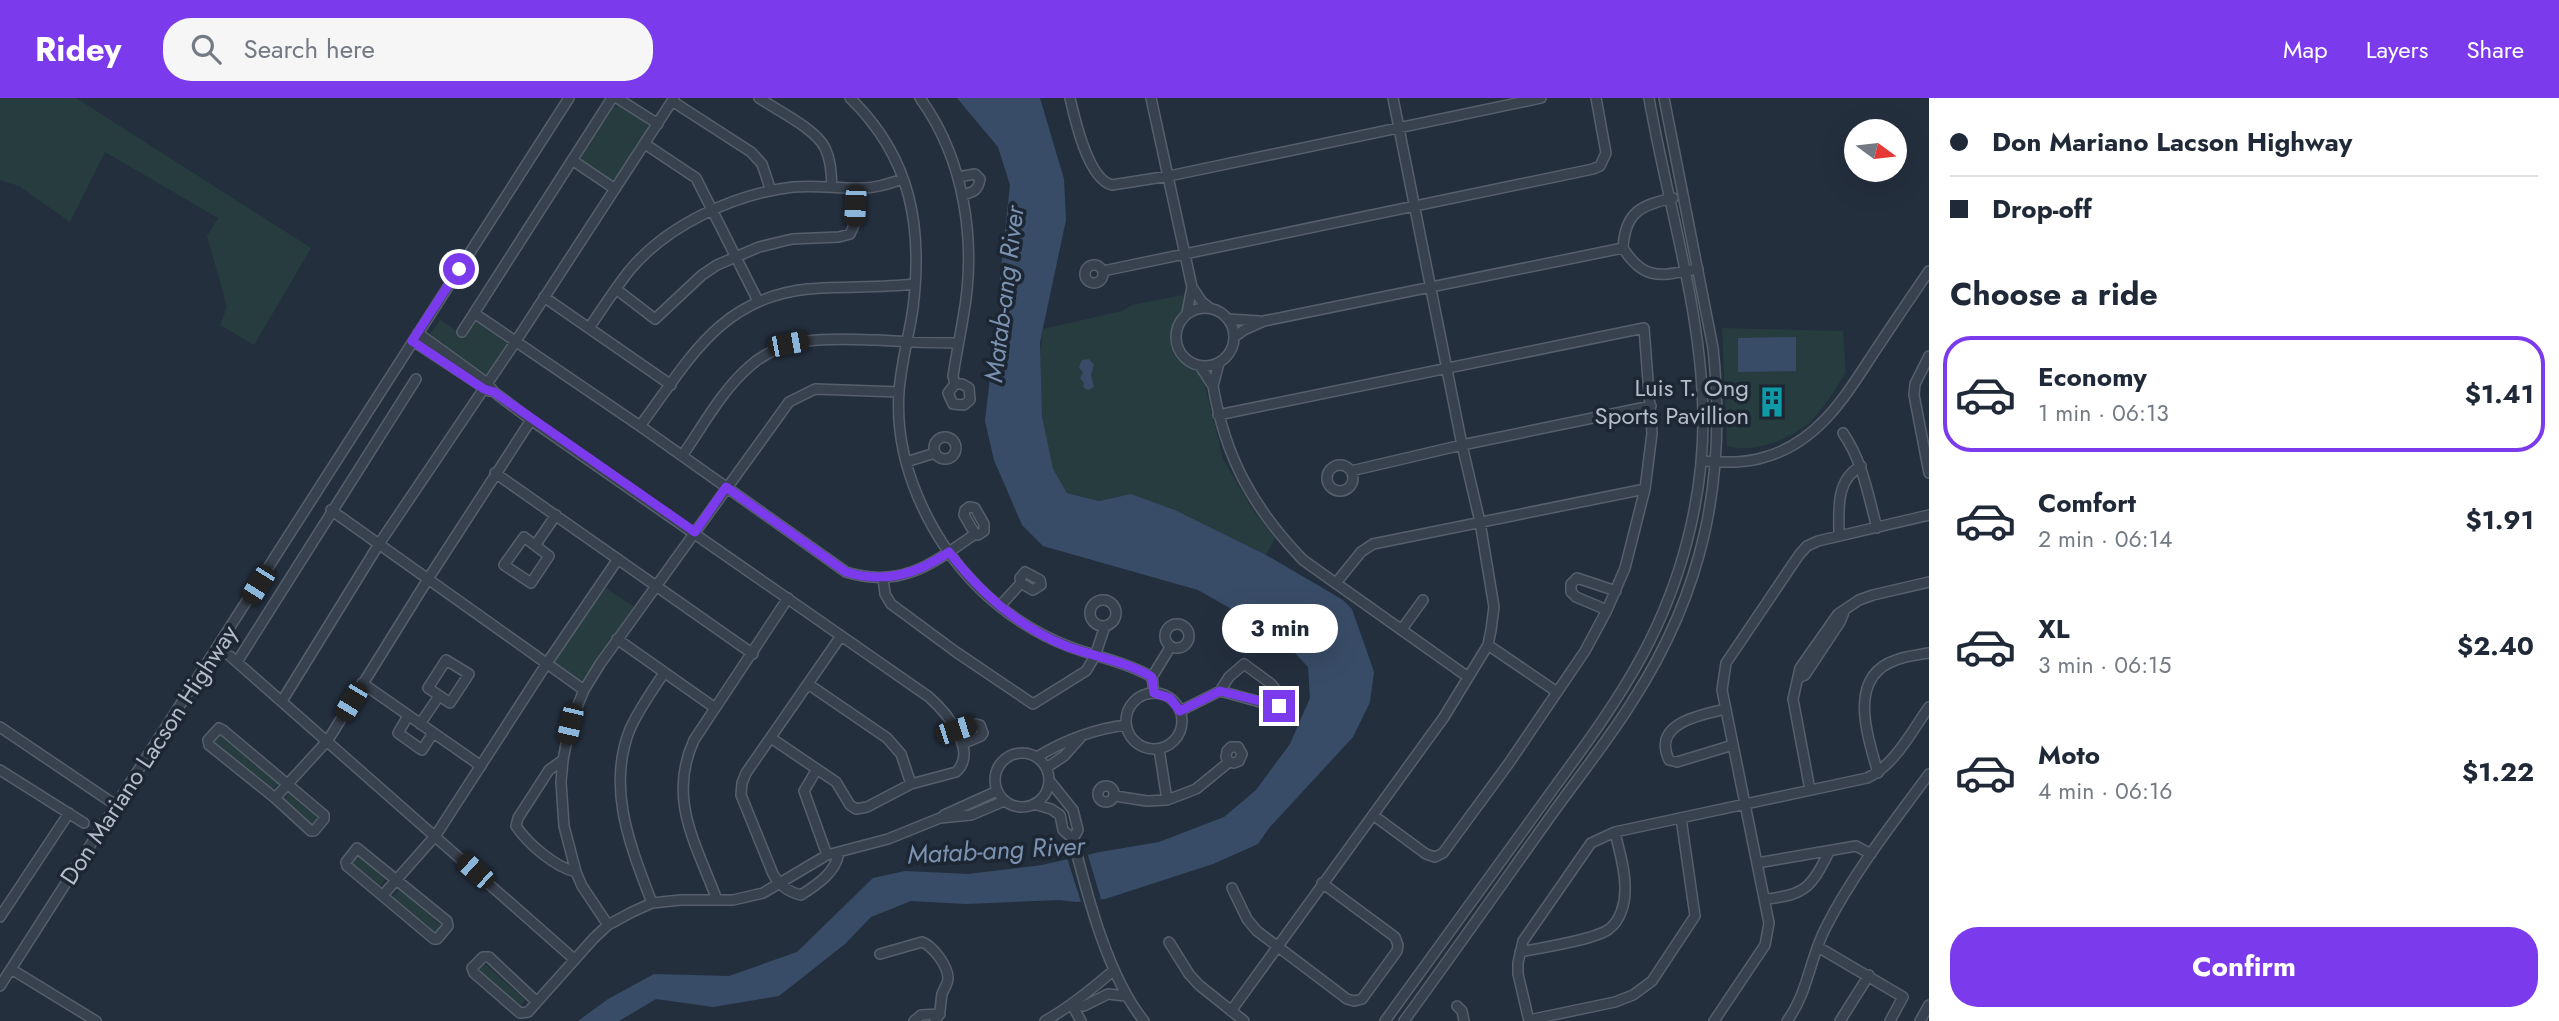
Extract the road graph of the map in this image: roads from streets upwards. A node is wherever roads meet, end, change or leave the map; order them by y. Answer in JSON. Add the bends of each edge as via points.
{"nodes":[{"id":1,"x":569,"y":98,"type":"edge"},
{"id":2,"x":615,"y":98,"type":"edge"},
{"id":3,"x":759,"y":98,"type":"edge"},
{"id":4,"x":850,"y":98,"type":"edge"},
{"id":5,"x":919,"y":98,"type":"edge"},
{"id":6,"x":1070,"y":98,"type":"edge"},
{"id":7,"x":1393,"y":98,"type":"edge"},
{"id":8,"x":1541,"y":98,"type":"edge"},
{"id":9,"x":1596,"y":98,"type":"edge"},
{"id":10,"x":1649,"y":98,"type":"edge"},
{"id":11,"x":1664,"y":98,"type":"edge"},
{"id":12,"x":673,"y":99,"type":"edge"},
{"id":13,"x":1155,"y":99,"type":"edge"},
{"id":14,"x":657,"y":124,"type":"junction"},
{"id":15,"x":1399,"y":128,"type":"junction"},
{"id":16,"x":645,"y":144,"type":"junction"},
{"id":17,"x":572,"y":160,"type":"junction"},
{"id":18,"x":1168,"y":176,"type":"junction"},
{"id":19,"x":958,"y":177,"type":"junction"},
{"id":20,"x":904,"y":179,"type":"junction"},
{"id":21,"x":832,"y":186,"type":"junction"},
{"id":22,"x":856,"y":188,"type":"junction"},
{"id":23,"x":615,"y":189,"type":"junction"},
{"id":24,"x":771,"y":191,"type":"junction"},
{"id":25,"x":962,"y":195,"type":"junction"},
{"id":26,"x":1682,"y":196,"type":"junction"},
{"id":27,"x":1669,"y":199,"type":"junction"},
{"id":28,"x":1415,"y":205,"type":"junction"},
{"id":29,"x":713,"y":211,"type":"junction"},
{"id":30,"x":1623,"y":248,"type":"junction"},
{"id":31,"x":1185,"y":253,"type":"junction"},
{"id":32,"x":737,"y":256,"type":"junction"},
{"id":33,"x":1698,"y":269,"type":"junction"},
{"id":34,"x":1103,"y":271,"type":"dead end"},
{"id":35,"x":1684,"y":271,"type":"junction"},
{"id":36,"x":1929,"y":271,"type":"edge"},
{"id":37,"x":915,"y":284,"type":"junction"},
{"id":38,"x":1192,"y":286,"type":"junction"},
{"id":39,"x":1431,"y":288,"type":"junction"},
{"id":40,"x":616,"y":289,"type":"junction"},
{"id":41,"x":544,"y":298,"type":"junction"},
{"id":42,"x":758,"y":301,"type":"junction"},
{"id":43,"x":1210,"y":308,"type":"junction"},
{"id":44,"x":474,"y":313,"type":"junction"},
{"id":45,"x":1187,"y":313,"type":"junction"},
{"id":46,"x":1227,"y":318,"type":"junction"},
{"id":47,"x":1264,"y":321,"type":"junction"},
{"id":48,"x":589,"y":328,"type":"junction"},
{"id":49,"x":462,"y":332,"type":"dead end"},
{"id":50,"x":415,"y":337,"type":"junction"},
{"id":51,"x":1234,"y":337,"type":"junction"},
{"id":52,"x":516,"y":341,"type":"junction"},
{"id":53,"x":906,"y":342,"type":"junction"},
{"id":54,"x":958,"y":344,"type":"junction"},
{"id":55,"x":1929,"y":356,"type":"edge"},
{"id":56,"x":1219,"y":363,"type":"junction"},
{"id":57,"x":1200,"y":366,"type":"junction"},
{"id":58,"x":1448,"y":369,"type":"junction"},
{"id":59,"x":1929,"y":375,"type":"edge"},
{"id":60,"x":1918,"y":377,"type":"junction"},
{"id":61,"x":416,"y":379,"type":"dead end"},
{"id":62,"x":954,"y":384,"type":"dead end"},
{"id":63,"x":671,"y":385,"type":"junction"},
{"id":64,"x":485,"y":386,"type":"junction"},
{"id":65,"x":1213,"y":386,"type":"junction"},
{"id":66,"x":899,"y":392,"type":"junction"},
{"id":67,"x":1651,"y":406,"type":"junction"},
{"id":68,"x":1218,"y":415,"type":"junction"},
{"id":69,"x":531,"y":420,"type":"junction"},
{"id":70,"x":640,"y":426,"type":"junction"},
{"id":71,"x":1843,"y":433,"type":"dead end"},
{"id":72,"x":1462,"y":445,"type":"junction"},
{"id":73,"x":1927,"y":447,"type":"edge"},
{"id":74,"x":935,"y":453,"type":"dead end"},
{"id":75,"x":682,"y":456,"type":"junction"},
{"id":76,"x":1701,"y":461,"type":"junction"},
{"id":77,"x":1717,"y":461,"type":"junction"},
{"id":78,"x":906,"y":462,"type":"junction"},
{"id":79,"x":1861,"y":466,"type":"junction"},
{"id":80,"x":1351,"y":471,"type":"dead end"},
{"id":81,"x":495,"y":473,"type":"junction"},
{"id":82,"x":1929,"y":473,"type":"edge"},
{"id":83,"x":726,"y":487,"type":"junction"},
{"id":84,"x":1645,"y":489,"type":"junction"},
{"id":85,"x":331,"y":510,"type":"junction"},
{"id":86,"x":556,"y":515,"type":"junction"},
{"id":87,"x":1929,"y":515,"type":"edge"},
{"id":88,"x":1480,"y":522,"type":"junction"},
{"id":89,"x":1877,"y":528,"type":"junction"},
{"id":90,"x":695,"y":532,"type":"junction"},
{"id":91,"x":975,"y":534,"type":"dead end"},
{"id":92,"x":1839,"y":535,"type":"junction"},
{"id":93,"x":379,"y":544,"type":"junction"},
{"id":94,"x":536,"y":544,"type":"junction"},
{"id":95,"x":949,"y":552,"type":"junction"},
{"id":96,"x":618,"y":559,"type":"junction"},
{"id":97,"x":883,"y":578,"type":"junction"},
{"id":98,"x":428,"y":579,"type":"junction"},
{"id":99,"x":1929,"y":582,"type":"edge"},
{"id":100,"x":1021,"y":583,"type":"dead end"},
{"id":101,"x":1336,"y":583,"type":"junction"},
{"id":102,"x":655,"y":586,"type":"junction"},
{"id":103,"x":1616,"y":591,"type":"junction"},
{"id":104,"x":788,"y":598,"type":"junction"},
{"id":105,"x":1423,"y":600,"type":"dead end"},
{"id":106,"x":1000,"y":606,"type":"junction"},
{"id":107,"x":1607,"y":610,"type":"junction"},
{"id":108,"x":1105,"y":626,"type":"dead end"},
{"id":109,"x":1402,"y":629,"type":"junction"},
{"id":110,"x":841,"y":636,"type":"junction"},
{"id":111,"x":617,"y":639,"type":"junction"},
{"id":112,"x":1488,"y":645,"type":"junction"},
{"id":113,"x":1171,"y":646,"type":"dead end"},
{"id":114,"x":1929,"y":653,"type":"edge"},
{"id":115,"x":753,"y":654,"type":"junction"},
{"id":116,"x":1095,"y":656,"type":"junction"},
{"id":117,"x":547,"y":663,"type":"junction"},
{"id":118,"x":664,"y":673,"type":"junction"},
{"id":119,"x":1152,"y":677,"type":"junction"},
{"id":120,"x":1468,"y":677,"type":"junction"},
{"id":121,"x":362,"y":683,"type":"junction"},
{"id":122,"x":808,"y":684,"type":"junction"},
{"id":123,"x":584,"y":690,"type":"junction"},
{"id":124,"x":1220,"y":691,"type":"junction"},
{"id":125,"x":1557,"y":692,"type":"junction"},
{"id":126,"x":1154,"y":693,"type":"junction"},
{"id":127,"x":439,"y":696,"type":"junction"},
{"id":128,"x":282,"y":701,"type":"junction"},
{"id":129,"x":1929,"y":707,"type":"edge"},
{"id":130,"x":715,"y":708,"type":"junction"},
{"id":131,"x":1726,"y":709,"type":"junction"},
{"id":132,"x":1180,"y":711,"type":"junction"},
{"id":133,"x":408,"y":716,"type":"junction"},
{"id":134,"x":420,"y":724,"type":"junction"},
{"id":135,"x":1126,"y":725,"type":"junction"},
{"id":136,"x":0,"y":727,"type":"edge"},
{"id":137,"x":956,"y":730,"type":"junction"},
{"id":138,"x":433,"y":733,"type":"junction"},
{"id":139,"x":771,"y":737,"type":"junction"},
{"id":140,"x":1082,"y":737,"type":"junction"},
{"id":141,"x":328,"y":740,"type":"junction"},
{"id":142,"x":962,"y":744,"type":"junction"},
{"id":143,"x":1733,"y":745,"type":"junction"},
{"id":144,"x":1159,"y":749,"type":"junction"},
{"id":145,"x":1037,"y":757,"type":"junction"},
{"id":146,"x":562,"y":760,"type":"junction"},
{"id":147,"x":1229,"y":762,"type":"dead end"},
{"id":148,"x":481,"y":766,"type":"junction"},
{"id":149,"x":1046,"y":768,"type":"junction"},
{"id":150,"x":817,"y":769,"type":"junction"},
{"id":151,"x":0,"y":771,"type":"edge"},
{"id":152,"x":1878,"y":773,"type":"junction"},
{"id":153,"x":1929,"y":774,"type":"edge"},
{"id":154,"x":1049,"y":780,"type":"junction"},
{"id":155,"x":911,"y":784,"type":"junction"},
{"id":156,"x":288,"y":785,"type":"junction"},
{"id":157,"x":1810,"y":790,"type":"junction"},
{"id":158,"x":997,"y":791,"type":"junction"},
{"id":159,"x":1115,"y":796,"type":"dead end"},
{"id":160,"x":275,"y":798,"type":"junction"},
{"id":161,"x":1167,"y":800,"type":"junction"},
{"id":162,"x":1004,"y":801,"type":"junction"},
{"id":163,"x":1034,"y":804,"type":"junction"},
{"id":164,"x":1746,"y":804,"type":"junction"},
{"id":165,"x":117,"y":806,"type":"junction"},
{"id":166,"x":69,"y":813,"type":"junction"},
{"id":167,"x":1373,"y":815,"type":"junction"},
{"id":168,"x":940,"y":818,"type":"junction"},
{"id":169,"x":1681,"y":818,"type":"junction"},
{"id":170,"x":83,"y":823,"type":"dead end"},
{"id":171,"x":1615,"y":832,"type":"junction"},
{"id":172,"x":436,"y":835,"type":"junction"},
{"id":173,"x":1073,"y":839,"type":"junction"},
{"id":174,"x":1829,"y":852,"type":"junction"},
{"id":175,"x":839,"y":853,"type":"junction"},
{"id":176,"x":1871,"y":854,"type":"junction"},
{"id":177,"x":827,"y":855,"type":"junction"},
{"id":178,"x":1757,"y":863,"type":"junction"},
{"id":179,"x":576,"y":872,"type":"junction"},
{"id":180,"x":396,"y":880,"type":"junction"},
{"id":181,"x":1322,"y":883,"type":"junction"},
{"id":182,"x":780,"y":885,"type":"junction"},
{"id":183,"x":1232,"y":888,"type":"dead end"},
{"id":184,"x":383,"y":895,"type":"junction"},
{"id":185,"x":1766,"y":899,"type":"junction"},
{"id":186,"x":717,"y":900,"type":"junction"},
{"id":187,"x":652,"y":903,"type":"junction"},
{"id":188,"x":0,"y":917,"type":"edge"},
{"id":189,"x":608,"y":925,"type":"junction"},
{"id":190,"x":1169,"y":942,"type":"dead end"},
{"id":191,"x":1818,"y":947,"type":"junction"},
{"id":192,"x":1276,"y":948,"type":"junction"},
{"id":193,"x":1520,"y":952,"type":"junction"},
{"id":194,"x":880,"y":954,"type":"dead end"},
{"id":195,"x":574,"y":959,"type":"junction"},
{"id":196,"x":11,"y":969,"type":"junction"},
{"id":197,"x":1114,"y":970,"type":"junction"},
{"id":198,"x":1868,"y":975,"type":"junction"},
{"id":199,"x":0,"y":986,"type":"edge"},
{"id":200,"x":1126,"y":996,"type":"junction"},
{"id":201,"x":537,"y":1002,"type":"junction"},
{"id":202,"x":1072,"y":1005,"type":"junction"},
{"id":203,"x":1929,"y":1005,"type":"edge"},
{"id":204,"x":1457,"y":1006,"type":"dead end"},
{"id":205,"x":1231,"y":1011,"type":"junction"},
{"id":206,"x":938,"y":1018,"type":"edge"},
{"id":207,"x":1529,"y":1020,"type":"edge"},
{"id":208,"x":96,"y":1021,"type":"edge"},
{"id":209,"x":914,"y":1021,"type":"edge"},
{"id":210,"x":1045,"y":1021,"type":"edge"},
{"id":211,"x":1081,"y":1021,"type":"edge"},
{"id":212,"x":1144,"y":1021,"type":"edge"},
{"id":213,"x":1244,"y":1021,"type":"edge"},
{"id":214,"x":1385,"y":1021,"type":"edge"},
{"id":215,"x":1404,"y":1021,"type":"edge"},
{"id":216,"x":1464,"y":1021,"type":"edge"},
{"id":217,"x":1714,"y":1021,"type":"edge"},
{"id":218,"x":1787,"y":1021,"type":"edge"},
{"id":219,"x":1840,"y":1021,"type":"edge"},
{"id":220,"x":1890,"y":1021,"type":"edge"},
{"id":221,"x":1920,"y":1021,"type":"edge"}],
"edges":[{"from":1,"to":50,"type":"street","name":"Don Mariano Lacson Highway"},
{"from":2,"to":14,"type":"street"},
{"from":2,"to":17,"type":"street"},
{"from":3,"to":21,"type":"street","via":[[824,145]]},
{"from":4,"to":20,"type":"street","via":[[880,132]]},
{"from":5,"to":19,"type":"street","via":[[946,143]]},
{"from":6,"to":18,"type":"street","via":[[1080,139],[1104,183],[1119,185]]},
{"from":7,"to":15,"type":"street"},
{"from":8,"to":15,"type":"street"},
{"from":9,"to":28,"type":"street","via":[[1606,153],[1600,166]]},
{"from":10,"to":27,"type":"street"},
{"from":11,"to":26,"type":"street"},
{"from":12,"to":14,"type":"street"},
{"from":12,"to":24,"type":"street","via":[[751,152],[762,164]]},
{"from":13,"to":18,"type":"street"},
{"from":14,"to":16,"type":"street"},
{"from":15,"to":18,"type":"street"},
{"from":15,"to":28,"type":"street"},
{"from":16,"to":23,"type":"street"},
{"from":16,"to":29,"type":"street","via":[[691,174]]},
{"from":17,"to":23,"type":"street"},
{"from":17,"to":44,"type":"street"},
{"from":18,"to":31,"type":"street"},
{"from":19,"to":25,"type":"street"},
{"from":19,"to":25,"type":"street","via":[[975,174],[980,179],[974,192]]},
{"from":20,"to":22,"type":"street"},
{"from":20,"to":37,"type":"street","via":[[916,236]]},
{"from":21,"to":22,"type":"street"},
{"from":21,"to":24,"type":"street"},
{"from":22,"to":32,"type":"street","via":[[855,225],[850,234],[792,239]]},
{"from":23,"to":41,"type":"street"},
{"from":24,"to":29,"type":"street"},
{"from":25,"to":54,"type":"street","via":[[968,252]]},
{"from":26,"to":27,"type":"street"},
{"from":26,"to":33,"type":"street"},
{"from":27,"to":30,"type":"street","via":[[1634,212],[1626,225]]},
{"from":27,"to":35,"type":"street"},
{"from":28,"to":31,"type":"street"},
{"from":28,"to":39,"type":"street"},
{"from":29,"to":32,"type":"street"},
{"from":29,"to":40,"type":"street","via":[[670,234]]},
{"from":30,"to":35,"type":"street","via":[[1634,263],[1658,276]]},
{"from":30,"to":39,"type":"street"},
{"from":31,"to":34,"type":"street"},
{"from":31,"to":38,"type":"street"},
{"from":32,"to":40,"type":"street","via":[[702,275],[655,319]]},
{"from":32,"to":42,"type":"street"},
{"from":33,"to":35,"type":"street"},
{"from":33,"to":77,"type":"street","via":[[1717,385]]},
{"from":35,"to":76,"type":"street","via":[[1702,387]]},
{"from":36,"to":77,"type":"street","via":[[1826,420],[1805,438],[1765,457]]},
{"from":37,"to":42,"type":"street","via":[[808,289]]},
{"from":37,"to":53,"type":"street"},
{"from":38,"to":43,"type":"street"},
{"from":38,"to":45,"type":"street"},
{"from":39,"to":47,"type":"street"},
{"from":39,"to":58,"type":"street"},
{"from":40,"to":48,"type":"street"},
{"from":41,"to":48,"type":"street"},
{"from":41,"to":52,"type":"street"},
{"from":42,"to":63,"type":"street","via":[[707,336]]},
{"from":43,"to":45,"type":"street"},
{"from":43,"to":46,"type":"street"},
{"from":44,"to":49,"type":"street"},
{"from":44,"to":52,"type":"street"},
{"from":45,"to":57,"type":"street","via":[[1177,327],[1176,344],[1185,359]]},
{"from":46,"to":47,"type":"street"},
{"from":46,"to":51,"type":"street"},
{"from":47,"to":51,"type":"street"},
{"from":48,"to":63,"type":"street"},
{"from":50,"to":64,"type":"street"},
{"from":50,"to":165,"type":"street","name":"Don Mariano Lacson Highway"},
{"from":51,"to":56,"type":"street","via":[[1232,348]]},
{"from":52,"to":64,"type":"street"},
{"from":52,"to":70,"type":"street"},
{"from":53,"to":54,"type":"street"},
{"from":53,"to":66,"type":"street"},
{"from":53,"to":75,"type":"street","via":[[826,338],[788,344],[765,355],[733,383]]},
{"from":54,"to":62,"type":"street"},
{"from":55,"to":60,"type":"street"},
{"from":56,"to":57,"type":"street"},
{"from":56,"to":65,"type":"street"},
{"from":57,"to":65,"type":"street"},
{"from":58,"to":67,"type":"street","via":[[1643,328]]},
{"from":58,"to":68,"type":"street"},
{"from":58,"to":72,"type":"street"},
{"from":59,"to":60,"type":"street"},
{"from":60,"to":73,"type":"street","via":[[1914,395]]},
{"from":61,"to":85,"type":"street"},
{"from":63,"to":70,"type":"street"},
{"from":64,"to":69,"type":"street"},
{"from":64,"to":93,"type":"street"},
{"from":65,"to":68,"type":"street"},
{"from":66,"to":78,"type":"street"},
{"from":66,"to":83,"type":"street","via":[[828,389],[801,394],[779,413]]},
{"from":67,"to":72,"type":"street"},
{"from":67,"to":84,"type":"street"},
{"from":68,"to":101,"type":"street","via":[[1226,444],[1258,506],[1303,559]]},
{"from":69,"to":81,"type":"street"},
{"from":69,"to":90,"type":"street"},
{"from":70,"to":75,"type":"street"},
{"from":71,"to":79,"type":"street"},
{"from":72,"to":80,"type":"street"},
{"from":72,"to":88,"type":"street"},
{"from":73,"to":82,"type":"street"},
{"from":74,"to":78,"type":"street"},
{"from":75,"to":83,"type":"street"},
{"from":76,"to":77,"type":"street"},
{"from":76,"to":214,"type":"street","via":[[1681,562],[1643,654],[1620,694]]},
{"from":77,"to":215,"type":"street","via":[[1696,567],[1657,659],[1632,702]]},
{"from":78,"to":95,"type":"street","via":[[924,512]]},
{"from":79,"to":89,"type":"street"},
{"from":79,"to":92,"type":"street","via":[[1842,488]]},
{"from":81,"to":86,"type":"street"},
{"from":81,"to":98,"type":"street"},
{"from":83,"to":90,"type":"street"},
{"from":83,"to":97,"type":"street","via":[[846,572]]},
{"from":84,"to":88,"type":"street"},
{"from":84,"to":103,"type":"street"},
{"from":85,"to":93,"type":"street"},
{"from":85,"to":128,"type":"street","via":[[234,659]]},
{"from":86,"to":94,"type":"street"},
{"from":86,"to":96,"type":"street"},
{"from":87,"to":89,"type":"street"},
{"from":88,"to":101,"type":"street","via":[[1373,544]]},
{"from":88,"to":112,"type":"street","via":[[1494,607]]},
{"from":89,"to":92,"type":"street"},
{"from":90,"to":102,"type":"street"},
{"from":90,"to":104,"type":"street"},
{"from":91,"to":95,"type":"street"},
{"from":92,"to":131,"type":"street","via":[[1807,546],[1799,555],[1726,663],[1722,690]]},
{"from":93,"to":98,"type":"street"},
{"from":93,"to":128,"type":"street"},
{"from":94,"to":94,"type":"street","via":[[524,537],[504,565],[531,583],[549,556]]},
{"from":95,"to":97,"type":"street","via":[[918,571]]},
{"from":95,"to":106,"type":"street"},
{"from":96,"to":102,"type":"street"},
{"from":96,"to":117,"type":"street"},
{"from":97,"to":116,"type":"street","via":[[891,604],[1030,703],[1079,676]]},
{"from":98,"to":117,"type":"street"},
{"from":98,"to":121,"type":"street"},
{"from":99,"to":157,"type":"street","via":[[1859,600],[1844,612],[1805,675],[1798,678],[1793,699]]},
{"from":100,"to":106,"type":"street"},
{"from":101,"to":109,"type":"street"},
{"from":102,"to":111,"type":"street"},
{"from":102,"to":115,"type":"street"},
{"from":103,"to":107,"type":"street"},
{"from":103,"to":107,"type":"street","via":[[1584,579],[1571,584],[1576,597]]},
{"from":104,"to":110,"type":"street"},
{"from":104,"to":115,"type":"street"},
{"from":105,"to":109,"type":"street"},
{"from":106,"to":116,"type":"street","via":[[1047,637]]},
{"from":107,"to":125,"type":"street"},
{"from":108,"to":116,"type":"street"},
{"from":109,"to":120,"type":"street"},
{"from":110,"to":122,"type":"street"},
{"from":110,"to":137,"type":"street","via":[[929,697]]},
{"from":111,"to":118,"type":"street"},
{"from":111,"to":123,"type":"street"},
{"from":112,"to":120,"type":"street"},
{"from":112,"to":125,"type":"street"},
{"from":113,"to":119,"type":"street"},
{"from":114,"to":152,"type":"street","via":[[1887,664],[1870,685],[1863,720]]},
{"from":115,"to":130,"type":"street"},
{"from":116,"to":119,"type":"street"},
{"from":117,"to":123,"type":"street"},
{"from":117,"to":148,"type":"street"},
{"from":118,"to":130,"type":"street"},
{"from":118,"to":187,"type":"street","via":[[631,728],[620,774],[622,817]]},
{"from":119,"to":126,"type":"street"},
{"from":120,"to":167,"type":"street"},
{"from":121,"to":133,"type":"street"},
{"from":121,"to":141,"type":"street"},
{"from":122,"to":139,"type":"street"},
{"from":122,"to":155,"type":"street","via":[[887,738],[901,754]]},
{"from":123,"to":146,"type":"street"},
{"from":124,"to":124,"type":"street","via":[[1275,706],[1284,699],[1244,664]]},
{"from":124,"to":132,"type":"street"},
{"from":125,"to":167,"type":"street","via":[[1443,853],[1435,857],[1426,854]]},
{"from":126,"to":132,"type":"street","via":[[1170,698]]},
{"from":126,"to":135,"type":"street","via":[[1136,699],[1126,715]]},
{"from":127,"to":127,"type":"street","via":[[450,703],[468,673],[446,660],[428,687]]},
{"from":127,"to":134,"type":"street"},
{"from":128,"to":141,"type":"street"},
{"from":129,"to":152,"type":"street"},
{"from":130,"to":186,"type":"street","via":[[685,758],[682,799]]},
{"from":131,"to":143,"type":"street"},
{"from":131,"to":143,"type":"street","via":[[1697,715],[1675,727],[1665,749],[1670,760],[1677,762]]},
{"from":132,"to":144,"type":"street","via":[[1176,739]]},
{"from":133,"to":134,"type":"street"},
{"from":133,"to":138,"type":"street","via":[[393,734],[422,754]]},
{"from":134,"to":138,"type":"street"},
{"from":135,"to":140,"type":"street"},
{"from":135,"to":144,"type":"street","via":[[1141,747]]},
{"from":136,"to":165,"type":"street"},
{"from":137,"to":142,"type":"street"},
{"from":137,"to":142,"type":"street","via":[[981,725],[981,736]]},
{"from":138,"to":148,"type":"street"},
{"from":139,"to":150,"type":"street"},
{"from":139,"to":182,"type":"street","via":[[746,774],[741,795]]},
{"from":140,"to":145,"type":"street","via":[[1069,738]]},
{"from":140,"to":149,"type":"street"},
{"from":141,"to":156,"type":"street"},
{"from":141,"to":172,"type":"street"},
{"from":142,"to":155,"type":"street","via":[[965,758],[956,772]]},
{"from":143,"to":164,"type":"street"},
{"from":144,"to":161,"type":"street"},
{"from":145,"to":149,"type":"street"},
{"from":145,"to":158,"type":"street","via":[[1020,753],[1004,759],[995,774]]},
{"from":146,"to":179,"type":"street","via":[[564,826]]},
{"from":146,"to":179,"type":"street","via":[[549,770],[516,826],[558,864]]},
{"from":147,"to":161,"type":"street","via":[[1196,789]]},
{"from":148,"to":172,"type":"street"},
{"from":149,"to":154,"type":"street"},
{"from":150,"to":155,"type":"street","via":[[841,788],[856,809]]},
{"from":150,"to":177,"type":"street","via":[[804,791]]},
{"from":151,"to":166,"type":"street"},
{"from":152,"to":157,"type":"street"},
{"from":153,"to":176,"type":"street"},
{"from":154,"to":163,"type":"street","via":[[1045,794]]},
{"from":154,"to":173,"type":"street","via":[[1073,810],[1079,830]]},
{"from":156,"to":160,"type":"street"},
{"from":156,"to":160,"type":"street","via":[[325,817],[314,831]]},
{"from":156,"to":160,"type":"street","via":[[221,728],[208,740]]},
{"from":157,"to":164,"type":"street"},
{"from":158,"to":162,"type":"street"},
{"from":158,"to":168,"type":"street"},
{"from":159,"to":161,"type":"street"},
{"from":162,"to":163,"type":"street","via":[[1014,806]]},
{"from":162,"to":168,"type":"street","via":[[971,815]]},
{"from":163,"to":173,"type":"street","via":[[1060,815],[1066,834]]},
{"from":164,"to":169,"type":"street"},
{"from":164,"to":178,"type":"street"},
{"from":165,"to":196,"type":"street","name":"Don Mariano Lacson Highway"},
{"from":166,"to":170,"type":"street"},
{"from":166,"to":188,"type":"street"},
{"from":167,"to":181,"type":"street"},
{"from":168,"to":175,"type":"street"},
{"from":169,"to":171,"type":"street"},
{"from":169,"to":207,"type":"street","via":[[1695,916],[1652,981],[1615,1002]]},
{"from":171,"to":193,"type":"street","via":[[1591,843],[1529,931]]},
{"from":171,"to":193,"type":"street","via":[[1625,892],[1614,924],[1593,936]]},
{"from":172,"to":180,"type":"street"},
{"from":172,"to":195,"type":"street"},
{"from":173,"to":197,"type":"street"},
{"from":174,"to":176,"type":"street","via":[[1856,846]]},
{"from":174,"to":178,"type":"street"},
{"from":174,"to":185,"type":"street","via":[[1809,886],[1788,897]]},
{"from":175,"to":177,"type":"street"},
{"from":175,"to":182,"type":"street","via":[[830,874],[805,893],[796,894]]},
{"from":176,"to":191,"type":"street","via":[[1828,922]]},
{"from":177,"to":182,"type":"street"},
{"from":178,"to":185,"type":"street"},
{"from":179,"to":189,"type":"street"},
{"from":180,"to":184,"type":"street"},
{"from":180,"to":184,"type":"street","via":[[357,848],[347,866]]},
{"from":180,"to":184,"type":"street","via":[[447,921],[437,939]]},
{"from":181,"to":192,"type":"street"},
{"from":181,"to":192,"type":"street","via":[[1395,937],[1397,951],[1362,999],[1354,1001]]},
{"from":182,"to":186,"type":"street","via":[[747,898]]},
{"from":183,"to":192,"type":"street","via":[[1247,919]]},
{"from":185,"to":217,"type":"street","via":[[1769,923],[1765,945]]},
{"from":186,"to":187,"type":"street"},
{"from":187,"to":189,"type":"street"},
{"from":189,"to":195,"type":"street"},
{"from":190,"to":205,"type":"street","via":[[1189,974]]},
{"from":191,"to":198,"type":"street"},
{"from":191,"to":218,"type":"street","via":[[1803,995]]},
{"from":192,"to":205,"type":"street"},
{"from":193,"to":207,"type":"street","via":[[1518,974]]},
{"from":194,"to":206,"type":"street","via":[[922,942],[933,949],[948,975]]},
{"from":195,"to":201,"type":"street"},
{"from":196,"to":199,"type":"street","name":"Don Mariano Lacson Highway"},
{"from":196,"to":208,"type":"street"},
{"from":197,"to":200,"type":"street"},
{"from":197,"to":202,"type":"street"},
{"from":198,"to":219,"type":"street"},
{"from":198,"to":220,"type":"street","via":[[1903,998]]},
{"from":200,"to":202,"type":"street","via":[[1108,994],[1084,1006]]},
{"from":200,"to":212,"type":"street"},
{"from":201,"to":201,"type":"street","via":[[528,1012],[520,1013],[472,968],[489,957]]},
{"from":202,"to":210,"type":"street"},
{"from":202,"to":211,"type":"street"},
{"from":203,"to":221,"type":"street"},
{"from":204,"to":216,"type":"street"},
{"from":205,"to":213,"type":"street"},
{"from":206,"to":209,"type":"street","via":[[921,1016]]}]}
